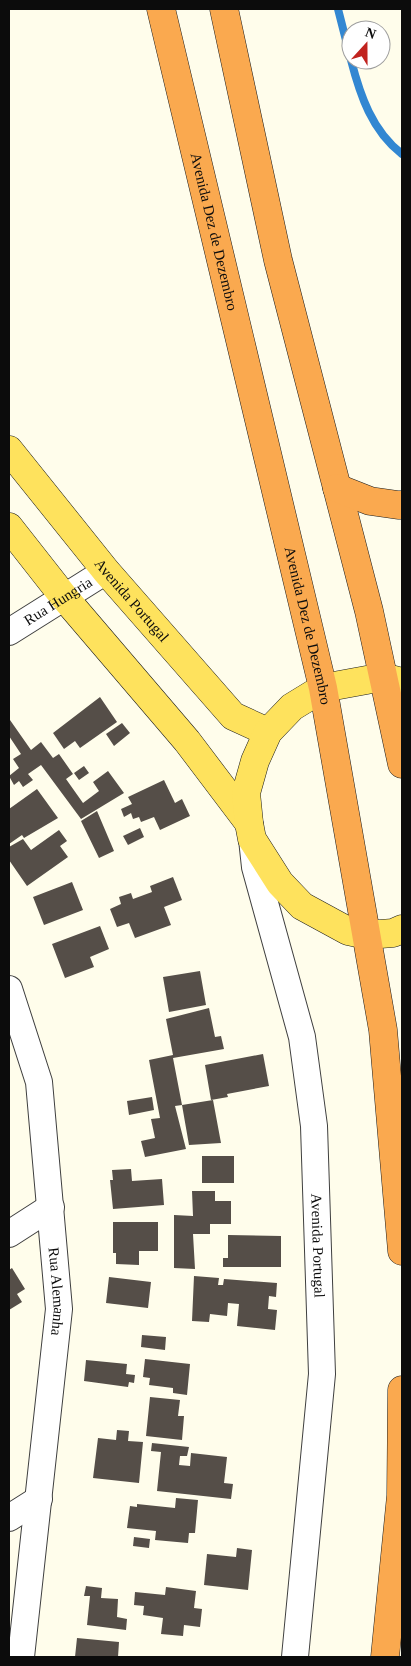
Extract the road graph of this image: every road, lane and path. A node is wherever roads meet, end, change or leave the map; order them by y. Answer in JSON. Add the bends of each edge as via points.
{"nodes":[{"id":1,"x":161,"y":9,"type":"edge"},
{"id":2,"x":224,"y":9,"type":"edge"},
{"id":3,"x":9,"y":450,"type":"edge"},
{"id":4,"x":338,"y":488,"type":"junction"},
{"id":5,"x":402,"y":504,"type":"edge"},
{"id":6,"x":9,"y":527,"type":"edge"},
{"id":7,"x":106,"y":571,"type":"junction"},
{"id":8,"x":64,"y":597,"type":"junction"},
{"id":9,"x":9,"y":632,"type":"edge"},
{"id":10,"x":396,"y":674,"type":"edge"},
{"id":11,"x":323,"y":688,"type":"junction"},
{"id":12,"x":268,"y":732,"type":"junction"},
{"id":13,"x":402,"y":764,"type":"edge"},
{"id":14,"x":250,"y":831,"type":"junction"},
{"id":15,"x":402,"y":928,"type":"edge"},
{"id":16,"x":367,"y":935,"type":"junction"},
{"id":17,"x":9,"y":989,"type":"edge"},
{"id":18,"x":50,"y":1207,"type":"junction"},
{"id":19,"x":9,"y":1234,"type":"edge"},
{"id":20,"x":402,"y":1250,"type":"edge"},
{"id":21,"x":402,"y":1390,"type":"edge"},
{"id":22,"x":39,"y":1500,"type":"junction"},
{"id":23,"x":9,"y":1518,"type":"edge"},
{"id":24,"x":21,"y":1657,"type":"edge"},
{"id":25,"x":295,"y":1657,"type":"edge"},
{"id":26,"x":385,"y":1657,"type":"edge"}],
"edges":[{"from":1,"to":11,"type":"highway","name":"Avenida Dez de Dezembro"},
{"from":2,"to":4,"type":"highway","via":[[278,260]]},
{"from":3,"to":7,"type":"main road","name":"Avenida Portugal"},
{"from":4,"to":5,"type":"highway","via":[[370,500]]},
{"from":4,"to":10,"type":"highway","via":[[369,610]]},
{"from":6,"to":8,"type":"main road"},
{"from":7,"to":8,"type":"street","name":"Rua Hungria"},
{"from":7,"to":12,"type":"main road","name":"Avenida Portugal","via":[[234,716]]},
{"from":8,"to":9,"type":"street","name":"Rua Hungria"},
{"from":8,"to":14,"type":"main road","via":[[187,741]]},
{"from":10,"to":11,"type":"main road"},
{"from":10,"to":13,"type":"highway"},
{"from":11,"to":12,"type":"main road","via":[[292,708]]},
{"from":11,"to":16,"type":"highway","name":"Avenida Dez de Dezembro"},
{"from":12,"to":14,"type":"main road","via":[[246,793]]},
{"from":14,"to":16,"type":"main road","via":[[280,883],[302,906],[348,932]]},
{"from":14,"to":25,"type":"street","name":"Avenida Portugal","via":[[255,867],[302,1037],[314,1126],[322,1374]]},
{"from":15,"to":16,"type":"main road","via":[[392,933]]},
{"from":16,"to":20,"type":"highway","name":"Avenida Dez de Dezembro","via":[[383,1030]]},
{"from":17,"to":18,"type":"street","name":"Rua Alemanha","via":[[39,1082]]},
{"from":18,"to":19,"type":"street"},
{"from":18,"to":22,"type":"street","name":"Rua Alemanha","via":[[59,1309]]},
{"from":21,"to":26,"type":"highway","via":[[401,1496]]},
{"from":22,"to":23,"type":"street"},
{"from":22,"to":24,"type":"street","name":"Rua Alemanha"}]}
